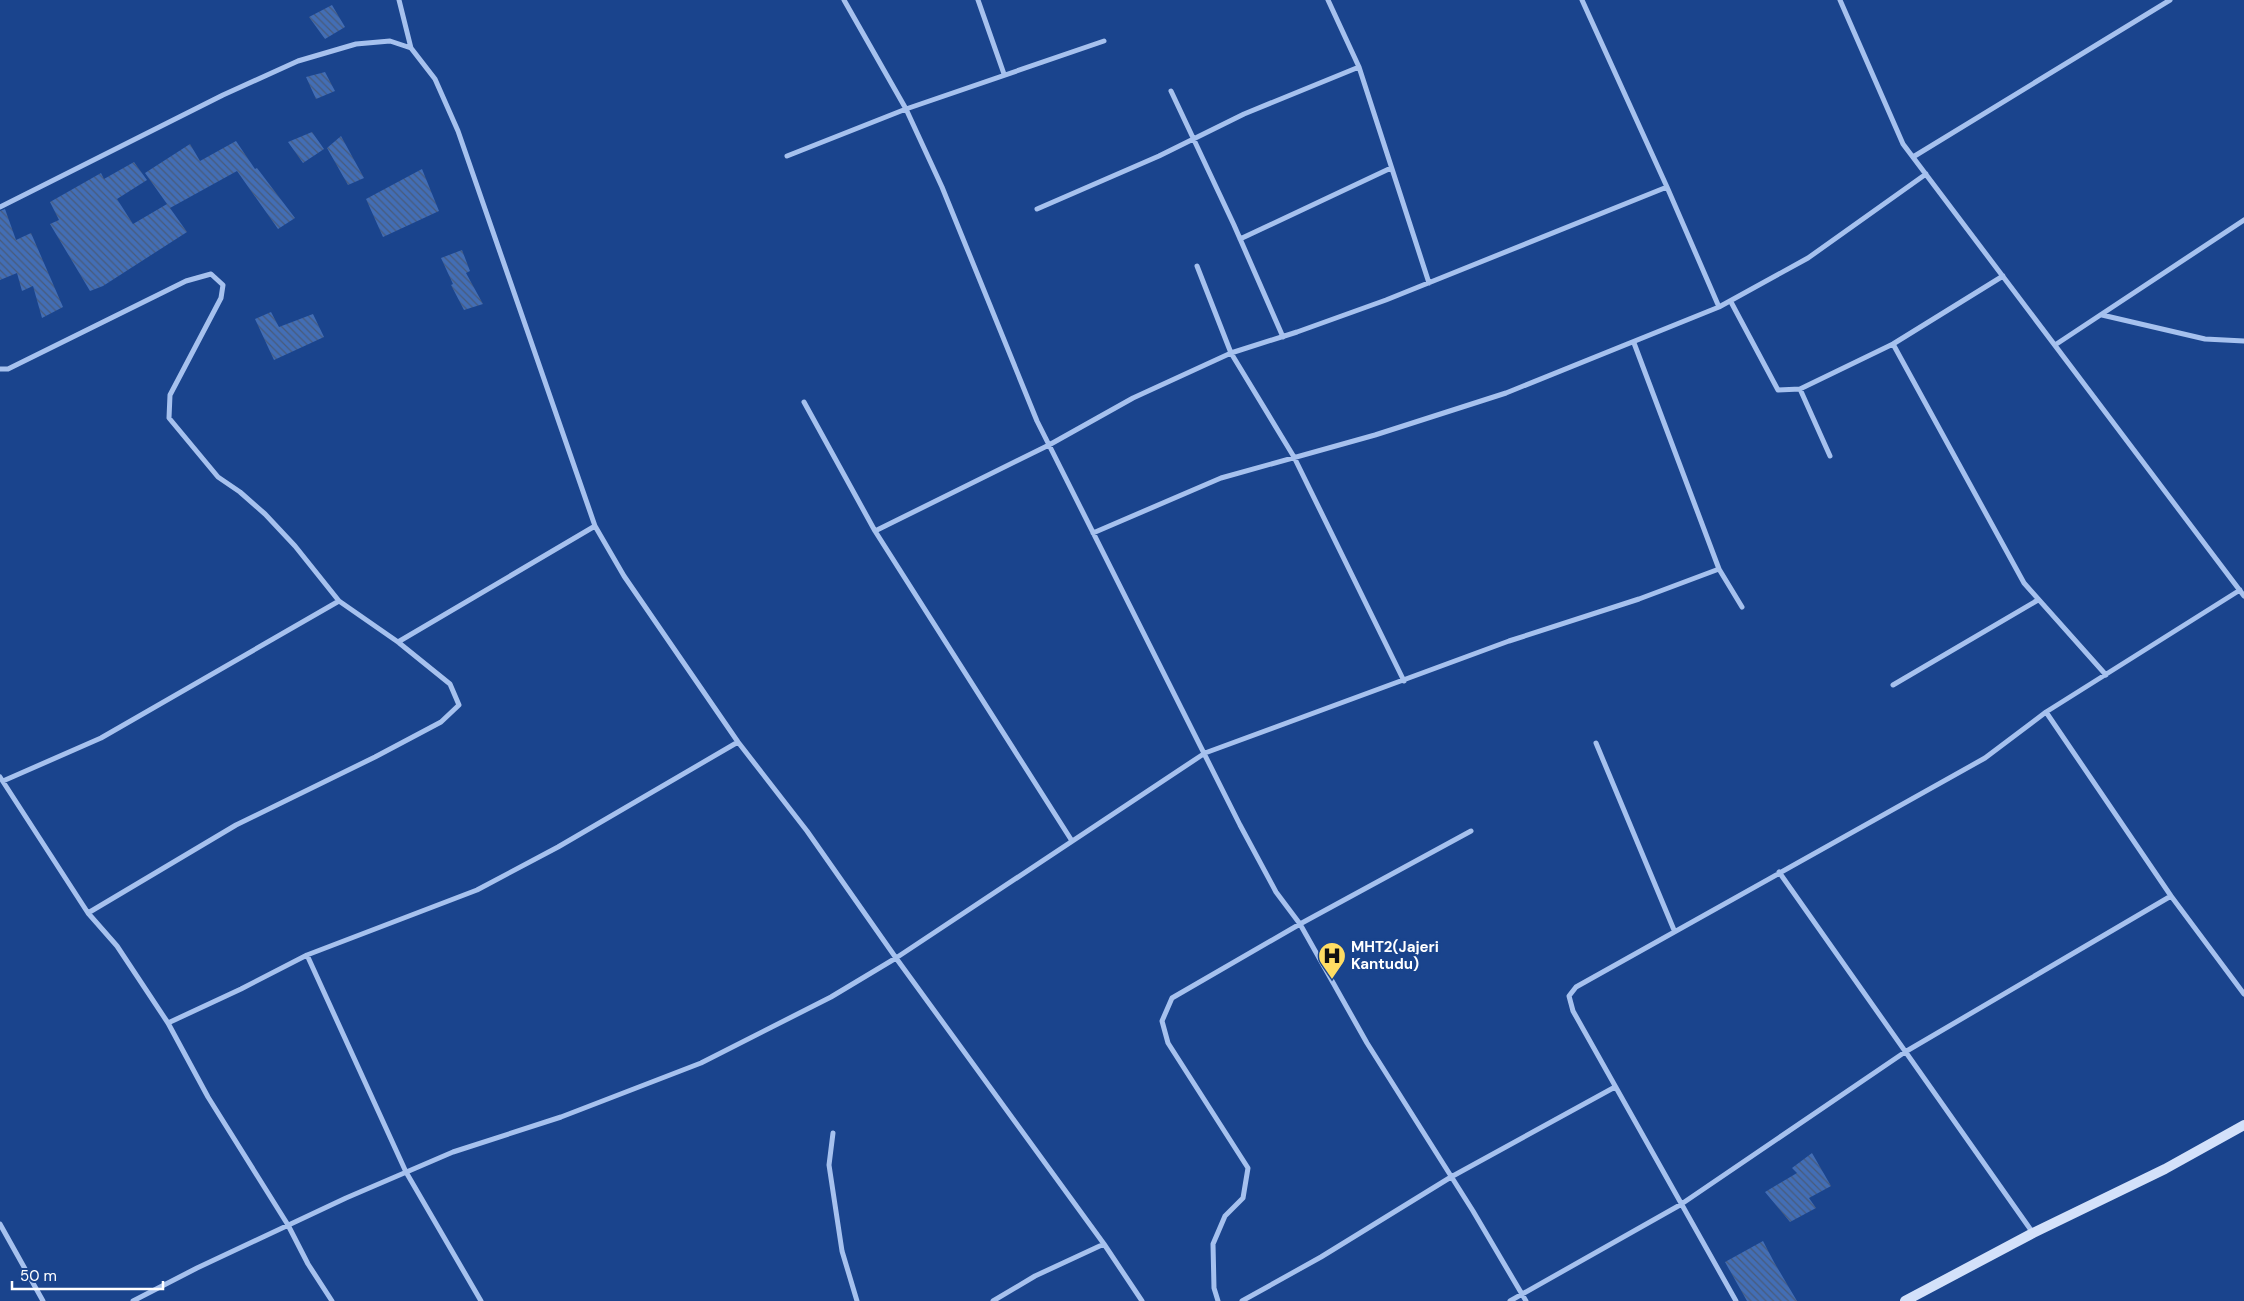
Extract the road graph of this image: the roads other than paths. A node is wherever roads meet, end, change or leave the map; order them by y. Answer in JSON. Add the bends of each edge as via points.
{"nodes":[{"id":1,"x":399,"y":0,"type":"edge"},
{"id":2,"x":844,"y":0,"type":"edge"},
{"id":3,"x":978,"y":0,"type":"edge"},
{"id":4,"x":1328,"y":0,"type":"edge"},
{"id":5,"x":1582,"y":0,"type":"edge"},
{"id":6,"x":1840,"y":0,"type":"edge"},
{"id":7,"x":2170,"y":0,"type":"edge"},
{"id":8,"x":1104,"y":41,"type":"dead end"},
{"id":9,"x":411,"y":48,"type":"junction"},
{"id":10,"x":1359,"y":67,"type":"junction"},
{"id":11,"x":1004,"y":74,"type":"junction"},
{"id":12,"x":1171,"y":91,"type":"dead end"},
{"id":13,"x":906,"y":109,"type":"junction"},
{"id":14,"x":1194,"y":139,"type":"junction"},
{"id":15,"x":787,"y":156,"type":"dead end"},
{"id":16,"x":1912,"y":157,"type":"junction"},
{"id":17,"x":1391,"y":168,"type":"junction"},
{"id":18,"x":1926,"y":174,"type":"junction"},
{"id":19,"x":1667,"y":187,"type":"junction"},
{"id":20,"x":0,"y":206,"type":"edge"},
{"id":21,"x":1037,"y":209,"type":"dead end"},
{"id":22,"x":2244,"y":220,"type":"edge"},
{"id":23,"x":1240,"y":239,"type":"junction"},
{"id":24,"x":1197,"y":266,"type":"dead end"},
{"id":25,"x":2003,"y":276,"type":"junction"},
{"id":26,"x":1429,"y":283,"type":"junction"},
{"id":27,"x":1731,"y":302,"type":"junction"},
{"id":28,"x":1719,"y":307,"type":"junction"},
{"id":29,"x":2102,"y":315,"type":"junction"},
{"id":30,"x":1282,"y":337,"type":"junction"},
{"id":31,"x":2244,"y":341,"type":"edge"},
{"id":32,"x":1634,"y":343,"type":"junction"},
{"id":33,"x":1893,"y":344,"type":"junction"},
{"id":34,"x":2055,"y":345,"type":"junction"},
{"id":35,"x":1231,"y":353,"type":"junction"},
{"id":36,"x":0,"y":369,"type":"edge"},
{"id":37,"x":1800,"y":389,"type":"junction"},
{"id":38,"x":804,"y":402,"type":"dead end"},
{"id":39,"x":1049,"y":445,"type":"junction"},
{"id":40,"x":1830,"y":456,"type":"dead end"},
{"id":41,"x":1294,"y":458,"type":"junction"},
{"id":42,"x":595,"y":526,"type":"junction"},
{"id":43,"x":875,"y":531,"type":"junction"},
{"id":44,"x":1093,"y":533,"type":"junction"},
{"id":45,"x":1719,"y":569,"type":"junction"},
{"id":46,"x":2240,"y":590,"type":"junction"},
{"id":47,"x":2244,"y":596,"type":"edge"},
{"id":48,"x":2038,"y":600,"type":"junction"},
{"id":49,"x":339,"y":601,"type":"junction"},
{"id":50,"x":1742,"y":607,"type":"dead end"},
{"id":51,"x":398,"y":642,"type":"junction"},
{"id":52,"x":2106,"y":675,"type":"junction"},
{"id":53,"x":1404,"y":681,"type":"junction"},
{"id":54,"x":1892,"y":685,"type":"dead end"},
{"id":55,"x":2046,"y":712,"type":"junction"},
{"id":56,"x":738,"y":742,"type":"junction"},
{"id":57,"x":1596,"y":743,"type":"dead end"},
{"id":58,"x":1205,"y":753,"type":"junction"},
{"id":59,"x":2,"y":779,"type":"edge"},
{"id":60,"x":1471,"y":832,"type":"dead end"},
{"id":61,"x":1072,"y":841,"type":"junction"},
{"id":62,"x":1779,"y":872,"type":"junction"},
{"id":63,"x":2171,"y":896,"type":"junction"},
{"id":64,"x":88,"y":913,"type":"junction"},
{"id":65,"x":1300,"y":924,"type":"junction"},
{"id":66,"x":1674,"y":930,"type":"junction"},
{"id":67,"x":307,"y":955,"type":"junction"},
{"id":68,"x":896,"y":958,"type":"junction"},
{"id":69,"x":2244,"y":994,"type":"edge"},
{"id":70,"x":168,"y":1023,"type":"junction"},
{"id":71,"x":1905,"y":1052,"type":"junction"},
{"id":72,"x":1615,"y":1087,"type":"junction"},
{"id":73,"x":2244,"y":1125,"type":"edge"},
{"id":74,"x":833,"y":1133,"type":"dead end"},
{"id":75,"x":406,"y":1172,"type":"junction"},
{"id":76,"x":1451,"y":1177,"type":"junction"},
{"id":77,"x":1680,"y":1205,"type":"junction"},
{"id":78,"x":0,"y":1224,"type":"edge"},
{"id":79,"x":288,"y":1225,"type":"junction"},
{"id":80,"x":2033,"y":1233,"type":"junction"},
{"id":81,"x":1104,"y":1244,"type":"junction"},
{"id":82,"x":1522,"y":1293,"type":"junction"},
{"id":83,"x":43,"y":1301,"type":"edge"},
{"id":84,"x":133,"y":1301,"type":"edge"},
{"id":85,"x":332,"y":1301,"type":"edge"},
{"id":86,"x":481,"y":1301,"type":"edge"},
{"id":87,"x":857,"y":1301,"type":"edge"},
{"id":88,"x":992,"y":1301,"type":"edge"},
{"id":89,"x":1142,"y":1301,"type":"edge"},
{"id":90,"x":1218,"y":1301,"type":"edge"},
{"id":91,"x":1242,"y":1301,"type":"edge"},
{"id":92,"x":1510,"y":1301,"type":"edge"},
{"id":93,"x":1526,"y":1301,"type":"edge"},
{"id":94,"x":1736,"y":1301,"type":"edge"},
{"id":95,"x":1905,"y":1301,"type":"edge"}],
"edges":[{"from":1,"to":9,"type":"street"},
{"from":2,"to":13,"type":"street"},
{"from":3,"to":11,"type":"street"},
{"from":4,"to":10,"type":"street"},
{"from":5,"to":19,"type":"street"},
{"from":6,"to":16,"type":"street","via":[[1903,144]]},
{"from":7,"to":16,"type":"street"},
{"from":8,"to":11,"type":"street"},
{"from":9,"to":20,"type":"street","via":[[390,41],[356,44],[298,61],[222,95]]},
{"from":9,"to":42,"type":"street","via":[[435,79],[458,131]]},
{"from":10,"to":14,"type":"street","via":[[1244,114]]},
{"from":10,"to":17,"type":"street"},
{"from":11,"to":13,"type":"street"},
{"from":12,"to":14,"type":"street"},
{"from":13,"to":15,"type":"street"},
{"from":13,"to":39,"type":"street","via":[[942,187]]},
{"from":14,"to":21,"type":"street"},
{"from":14,"to":23,"type":"street"},
{"from":16,"to":18,"type":"street"},
{"from":17,"to":23,"type":"street"},
{"from":17,"to":26,"type":"street"},
{"from":18,"to":25,"type":"street"},
{"from":18,"to":27,"type":"street","via":[[1808,258]]},
{"from":19,"to":26,"type":"street"},
{"from":19,"to":28,"type":"street"},
{"from":22,"to":29,"type":"street"},
{"from":23,"to":30,"type":"street"},
{"from":24,"to":35,"type":"street"},
{"from":25,"to":33,"type":"street"},
{"from":25,"to":34,"type":"street"},
{"from":26,"to":30,"type":"street"},
{"from":27,"to":28,"type":"street"},
{"from":27,"to":37,"type":"street","via":[[1778,390]]},
{"from":28,"to":32,"type":"street"},
{"from":29,"to":31,"type":"street","via":[[2205,339]]},
{"from":29,"to":34,"type":"street"},
{"from":30,"to":35,"type":"street"},
{"from":32,"to":41,"type":"street","via":[[1506,393]]},
{"from":32,"to":45,"type":"street"},
{"from":33,"to":37,"type":"street"},
{"from":33,"to":48,"type":"street","via":[[2024,583]]},
{"from":34,"to":46,"type":"street"},
{"from":35,"to":39,"type":"street","via":[[1133,398]]},
{"from":35,"to":41,"type":"street"},
{"from":36,"to":49,"type":"street","via":[[8,369],[186,281],[211,274],[223,285],[221,298],[170,395],[169,418],[218,477],[266,514]]},
{"from":37,"to":40,"type":"street"},
{"from":38,"to":43,"type":"street"},
{"from":39,"to":43,"type":"street"},
{"from":39,"to":44,"type":"street"},
{"from":41,"to":44,"type":"street","via":[[1221,478]]},
{"from":41,"to":53,"type":"street"},
{"from":42,"to":51,"type":"street"},
{"from":42,"to":56,"type":"street","via":[[624,576]]},
{"from":43,"to":61,"type":"street"},
{"from":44,"to":58,"type":"street"},
{"from":45,"to":50,"type":"street"},
{"from":45,"to":53,"type":"street","via":[[1639,600],[1509,641]]},
{"from":46,"to":47,"type":"street"},
{"from":46,"to":52,"type":"street"},
{"from":48,"to":52,"type":"street"},
{"from":48,"to":54,"type":"street"},
{"from":49,"to":51,"type":"street"},
{"from":49,"to":59,"type":"street","via":[[101,738]]},
{"from":51,"to":64,"type":"street","via":[[450,684],[459,705],[441,722],[236,825]]},
{"from":52,"to":55,"type":"street"},
{"from":53,"to":58,"type":"street"},
{"from":55,"to":62,"type":"street","via":[[1985,758]]},
{"from":55,"to":63,"type":"street"},
{"from":56,"to":67,"type":"street","via":[[558,847],[477,890]]},
{"from":56,"to":68,"type":"street","via":[[807,831]]},
{"from":57,"to":66,"type":"street"},
{"from":58,"to":61,"type":"street"},
{"from":58,"to":65,"type":"street","via":[[1276,892]]},
{"from":59,"to":64,"type":"street"},
{"from":60,"to":65,"type":"street"},
{"from":61,"to":68,"type":"street"},
{"from":62,"to":66,"type":"street"},
{"from":62,"to":71,"type":"street"},
{"from":63,"to":69,"type":"street"},
{"from":63,"to":71,"type":"street"},
{"from":64,"to":70,"type":"street","via":[[117,946]]},
{"from":65,"to":76,"type":"street","via":[[1367,1042]]},
{"from":65,"to":90,"type":"street","via":[[1172,998],[1162,1021],[1168,1043],[1248,1168],[1242,1198],[1225,1216],[1212,1244],[1214,1288]]},
{"from":66,"to":72,"type":"street","via":[[1576,987],[1569,996],[1573,1011]]},
{"from":67,"to":70,"type":"street"},
{"from":67,"to":75,"type":"street"},
{"from":68,"to":75,"type":"street","via":[[831,998],[702,1063],[561,1117],[453,1152]]},
{"from":68,"to":81,"type":"street"},
{"from":70,"to":79,"type":"street","via":[[208,1097]]},
{"from":71,"to":77,"type":"street"},
{"from":71,"to":80,"type":"street"},
{"from":72,"to":76,"type":"street"},
{"from":72,"to":77,"type":"street"},
{"from":73,"to":80,"type":"street","via":[[2165,1169]]},
{"from":74,"to":87,"type":"street","via":[[830,1174],[842,1251]]},
{"from":75,"to":79,"type":"street"},
{"from":75,"to":86,"type":"street"},
{"from":76,"to":82,"type":"street"},
{"from":76,"to":91,"type":"street"},
{"from":77,"to":82,"type":"street"},
{"from":77,"to":94,"type":"street"},
{"from":78,"to":83,"type":"street"},
{"from":79,"to":84,"type":"street"},
{"from":79,"to":85,"type":"street"},
{"from":80,"to":95,"type":"street"},
{"from":81,"to":88,"type":"street","via":[[1035,1276]]},
{"from":81,"to":89,"type":"street"},
{"from":82,"to":92,"type":"street"},
{"from":82,"to":93,"type":"street"}]}
